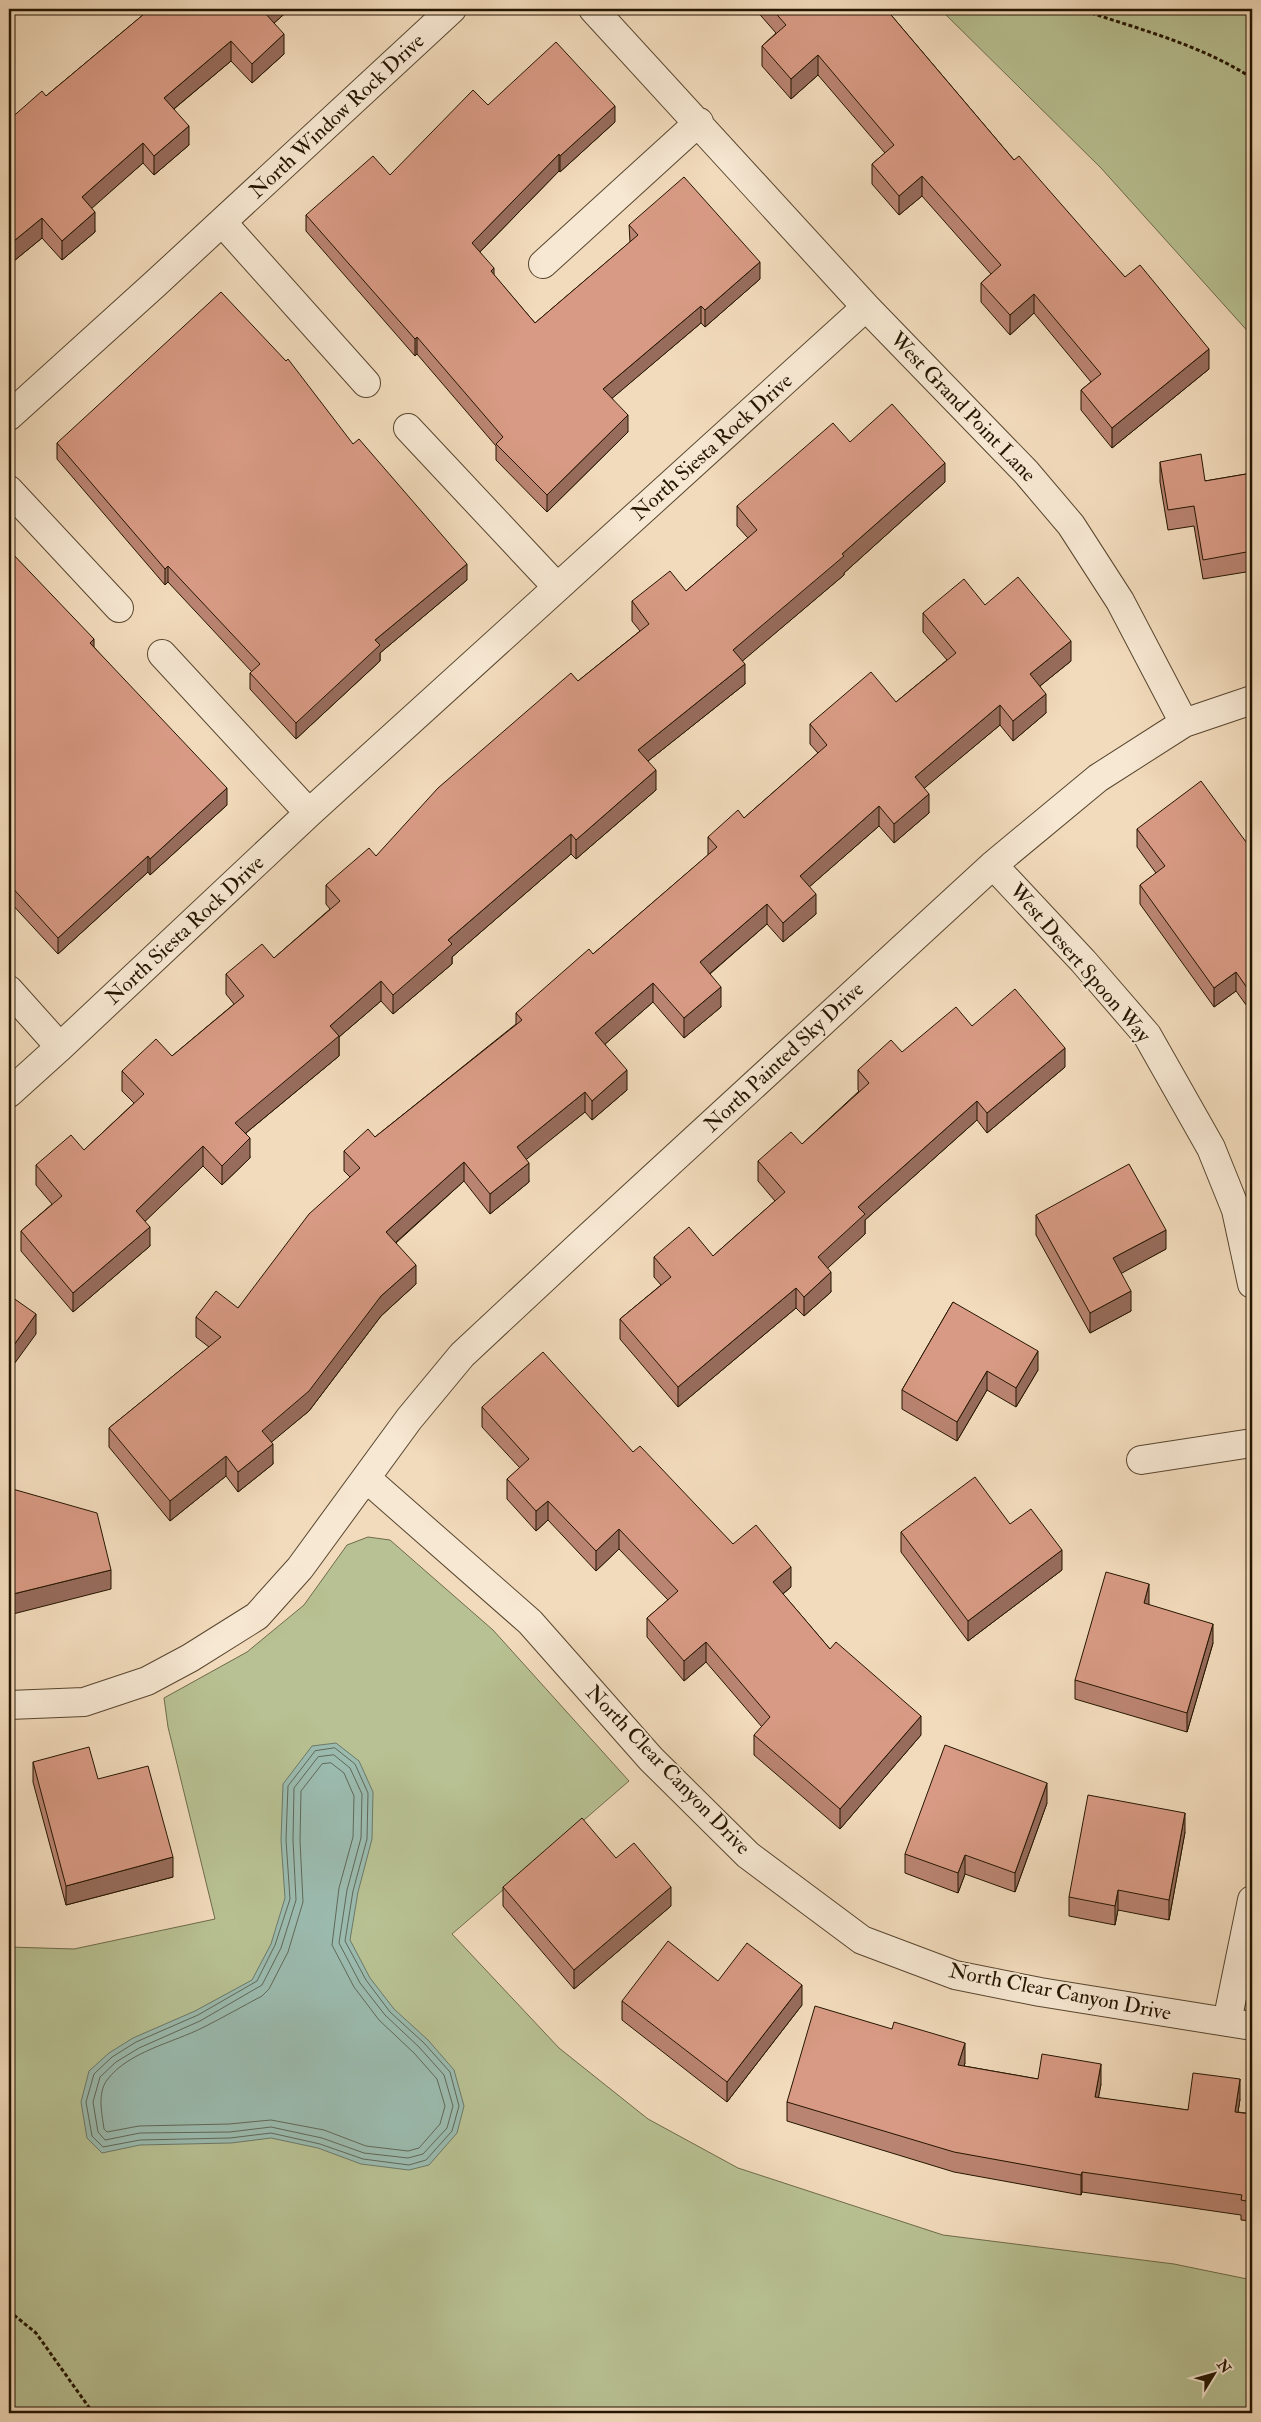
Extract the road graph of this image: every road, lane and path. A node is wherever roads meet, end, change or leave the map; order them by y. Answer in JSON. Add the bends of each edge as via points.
{"nodes":[{"id":1,"x":452,"y":9,"type":"edge"},
{"id":2,"x":593,"y":9,"type":"edge"},
{"id":3,"x":1079,"y":9,"type":"edge"},
{"id":4,"x":1252,"y":78,"type":"edge"},
{"id":5,"x":699,"y":122,"type":"junction"},
{"id":6,"x":222,"y":222,"type":"junction"},
{"id":7,"x":543,"y":264,"type":"dead end"},
{"id":8,"x":866,"y":307,"type":"junction"},
{"id":9,"x":366,"y":383,"type":"dead end"},
{"id":10,"x":9,"y":416,"type":"edge"},
{"id":11,"x":408,"y":428,"type":"dead end"},
{"id":12,"x":9,"y":490,"type":"edge"},
{"id":13,"x":557,"y":587,"type":"junction"},
{"id":14,"x":119,"y":608,"type":"dead end"},
{"id":15,"x":162,"y":654,"type":"dead end"},
{"id":16,"x":1252,"y":700,"type":"edge"},
{"id":17,"x":1184,"y":724,"type":"junction"},
{"id":18,"x":309,"y":813,"type":"junction"},
{"id":19,"x":993,"y":865,"type":"junction"},
{"id":20,"x":9,"y":990,"type":"edge"},
{"id":21,"x":60,"y":1048,"type":"junction"},
{"id":22,"x":9,"y":1093,"type":"edge"},
{"id":23,"x":1252,"y":1284,"type":"edge"},
{"id":24,"x":1252,"y":1443,"type":"edge"},
{"id":25,"x":1141,"y":1460,"type":"dead end"},
{"id":26,"x":366,"y":1478,"type":"junction"},
{"id":27,"x":9,"y":1705,"type":"edge"},
{"id":28,"x":1252,"y":1900,"type":"edge"},
{"id":29,"x":1240,"y":2024,"type":"edge"},
{"id":30,"x":9,"y":2311,"type":"edge"},
{"id":31,"x":93,"y":2413,"type":"edge"}],
"edges":[{"from":1,"to":6,"type":"street","name":"North Window Rock Drive"},
{"from":2,"to":5,"type":"street","name":"West Grand Point Lane"},
{"from":3,"to":4,"type":"path","via":[[1174,40],[1230,64]]},
{"from":5,"to":7,"type":"street"},
{"from":5,"to":8,"type":"street","name":"West Grand Point Lane"},
{"from":6,"to":9,"type":"street"},
{"from":6,"to":10,"type":"street","name":"North Window Rock Drive"},
{"from":8,"to":13,"type":"street","name":"North Siesta Rock Drive"},
{"from":8,"to":17,"type":"street","name":"West Grand Point Lane","via":[[1026,472],[1070,525],[1120,601]]},
{"from":11,"to":13,"type":"street"},
{"from":12,"to":14,"type":"street"},
{"from":13,"to":18,"type":"street","name":"North Siesta Rock Drive"},
{"from":15,"to":18,"type":"street"},
{"from":16,"to":17,"type":"street","name":"North Painted Sky Drive"},
{"from":17,"to":19,"type":"street","name":"North Painted Sky Drive","via":[[1098,778]]},
{"from":18,"to":21,"type":"street","name":"North Siesta Rock Drive"},
{"from":19,"to":23,"type":"street","name":"West Desert Spoon Way","via":[[1083,961],[1147,1036],[1211,1148],[1236,1210]]},
{"from":19,"to":26,"type":"street","name":"North Painted Sky Drive","via":[[462,1355]]},
{"from":20,"to":21,"type":"street"},
{"from":21,"to":22,"type":"street","name":"North Siesta Rock Drive"},
{"from":24,"to":25,"type":"street"},
{"from":26,"to":27,"type":"street","name":"North Painted Sky Drive","via":[[300,1568],[257,1616],[147,1681],[84,1702]]},
{"from":26,"to":29,"type":"street","name":"North Clear Canyon Drive","via":[[530,1622],[651,1759],[748,1855],[862,1940],[955,1975]]},
{"from":28,"to":29,"type":"street"},
{"from":30,"to":31,"type":"path","via":[[36,2333]]}]}
